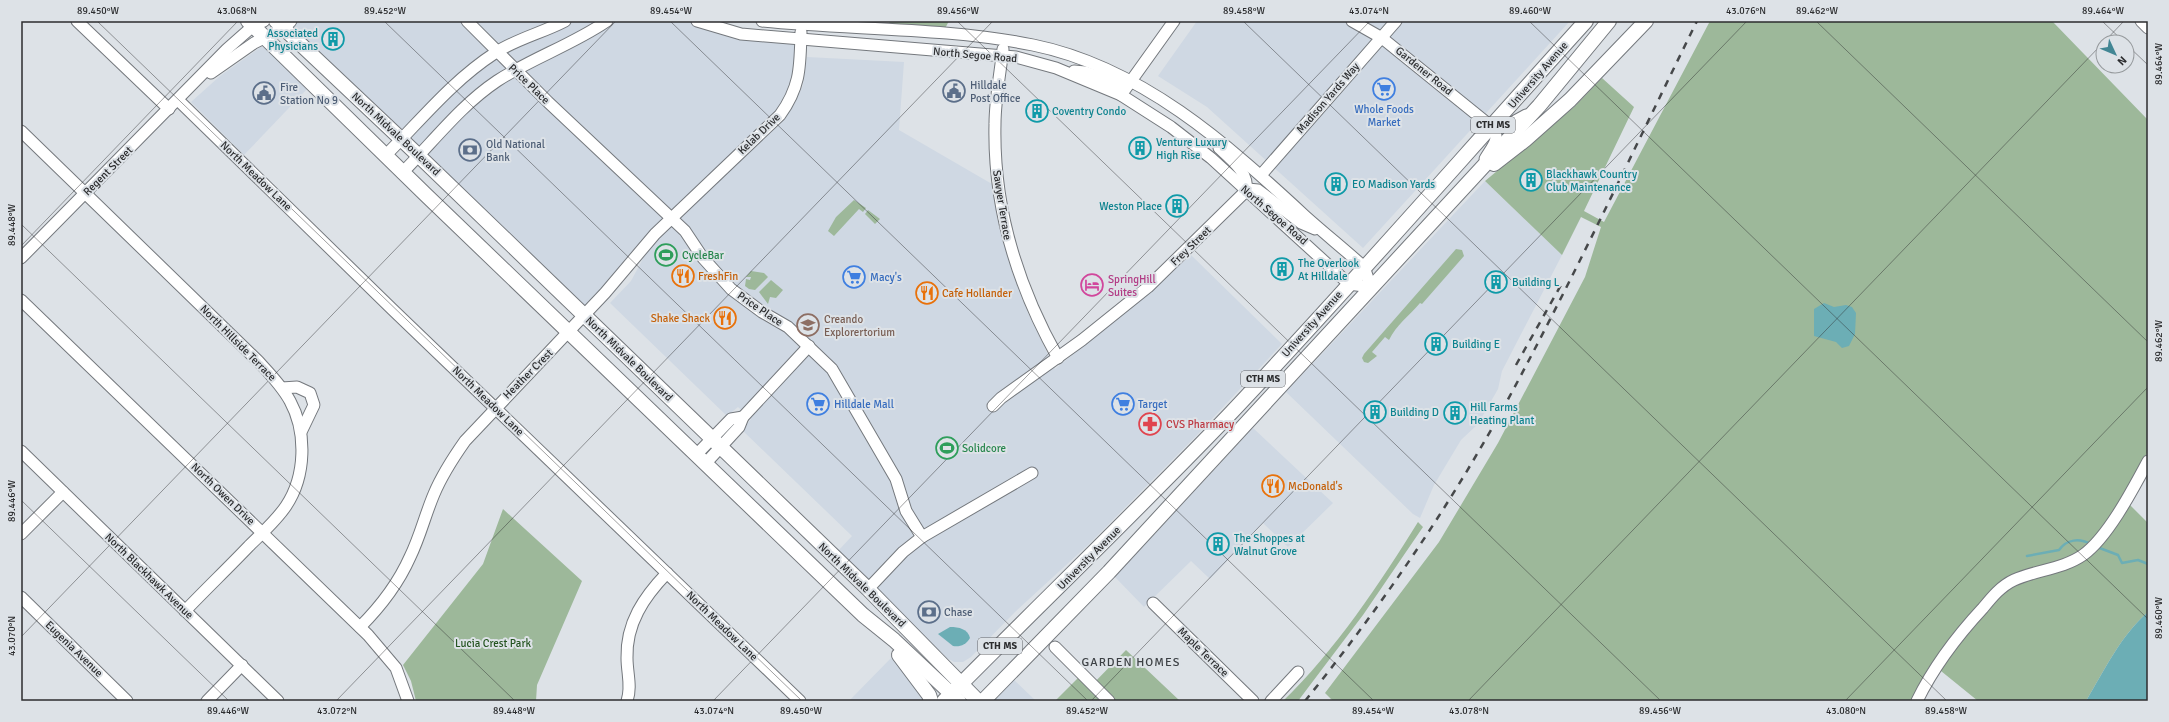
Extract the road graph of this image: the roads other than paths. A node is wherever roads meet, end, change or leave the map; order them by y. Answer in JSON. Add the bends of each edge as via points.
{"nodes":[{"id":1,"x":77,"y":21,"type":"edge"},
{"id":2,"x":466,"y":21,"type":"edge"},
{"id":3,"x":565,"y":21,"type":"edge"},
{"id":4,"x":607,"y":21,"type":"edge"},
{"id":5,"x":697,"y":21,"type":"edge"},
{"id":6,"x":762,"y":21,"type":"edge"},
{"id":7,"x":1174,"y":21,"type":"edge"},
{"id":8,"x":1352,"y":21,"type":"edge"},
{"id":9,"x":1396,"y":21,"type":"edge"},
{"id":10,"x":1609,"y":21,"type":"edge"},
{"id":11,"x":1646,"y":21,"type":"edge"},
{"id":12,"x":2141,"y":21,"type":"edge"},
{"id":13,"x":255,"y":23,"type":"edge"},
{"id":14,"x":284,"y":23,"type":"edge"},
{"id":15,"x":1583,"y":23,"type":"edge"},
{"id":16,"x":802,"y":25,"type":"junction"},
{"id":17,"x":2148,"y":28,"type":"edge"},
{"id":18,"x":264,"y":38,"type":"junction"},
{"id":19,"x":1382,"y":38,"type":"junction"},
{"id":20,"x":801,"y":39,"type":"junction"},
{"id":21,"x":1004,"y":41,"type":"junction"},
{"id":22,"x":497,"y":52,"type":"junction"},
{"id":23,"x":1002,"y":56,"type":"junction"},
{"id":24,"x":515,"y":70,"type":"junction"},
{"id":25,"x":1067,"y":72,"type":"junction"},
{"id":26,"x":1131,"y":80,"type":"junction"},
{"id":27,"x":195,"y":83,"type":"junction"},
{"id":28,"x":1121,"y":95,"type":"junction"},
{"id":29,"x":178,"y":100,"type":"junction"},
{"id":30,"x":1539,"y":106,"type":"junction"},
{"id":31,"x":169,"y":110,"type":"junction"},
{"id":32,"x":1194,"y":122,"type":"junction"},
{"id":33,"x":1492,"y":126,"type":"junction"},
{"id":34,"x":21,"y":131,"type":"edge"},
{"id":35,"x":402,"y":139,"type":"junction"},
{"id":36,"x":385,"y":156,"type":"junction"},
{"id":37,"x":419,"y":156,"type":"junction"},
{"id":38,"x":1480,"y":168,"type":"junction"},
{"id":39,"x":402,"y":173,"type":"junction"},
{"id":40,"x":1261,"y":175,"type":"junction"},
{"id":41,"x":1246,"y":191,"type":"junction"},
{"id":42,"x":85,"y":193,"type":"junction"},
{"id":43,"x":670,"y":219,"type":"junction"},
{"id":44,"x":1325,"y":234,"type":"junction"},
{"id":45,"x":1405,"y":250,"type":"junction"},
{"id":46,"x":21,"y":258,"type":"edge"},
{"id":47,"x":1364,"y":267,"type":"junction"},
{"id":48,"x":1349,"y":284,"type":"junction"},
{"id":49,"x":1372,"y":287,"type":"junction"},
{"id":50,"x":21,"y":300,"type":"edge"},
{"id":51,"x":584,"y":316,"type":"junction"},
{"id":52,"x":569,"y":332,"type":"junction"},
{"id":53,"x":809,"y":346,"type":"junction"},
{"id":54,"x":1058,"y":358,"type":"junction"},
{"id":55,"x":282,"y":388,"type":"junction"},
{"id":56,"x":993,"y":406,"type":"dead end"},
{"id":57,"x":495,"y":408,"type":"junction"},
{"id":58,"x":301,"y":432,"type":"junction"},
{"id":59,"x":716,"y":443,"type":"junction"},
{"id":60,"x":21,"y":451,"type":"edge"},
{"id":61,"x":701,"y":459,"type":"junction"},
{"id":62,"x":2148,"y":461,"type":"edge"},
{"id":63,"x":1032,"y":473,"type":"dead end"},
{"id":64,"x":63,"y":492,"type":"junction"},
{"id":65,"x":264,"y":533,"type":"junction"},
{"id":66,"x":21,"y":534,"type":"edge"},
{"id":67,"x":922,"y":537,"type":"junction"},
{"id":68,"x":667,"y":573,"type":"junction"},
{"id":69,"x":868,"y":589,"type":"junction"},
{"id":70,"x":21,"y":597,"type":"edge"},
{"id":71,"x":1152,"y":603,"type":"dead end"},
{"id":72,"x":185,"y":611,"type":"junction"},
{"id":73,"x":360,"y":627,"type":"junction"},
{"id":74,"x":876,"y":627,"type":"junction"},
{"id":75,"x":1055,"y":648,"type":"dead end"},
{"id":76,"x":242,"y":665,"type":"junction"},
{"id":77,"x":1298,"y":672,"type":"dead end"},
{"id":78,"x":954,"y":695,"type":"edge"},
{"id":79,"x":631,"y":698,"type":"edge"},
{"id":80,"x":127,"y":701,"type":"edge"},
{"id":81,"x":207,"y":701,"type":"edge"},
{"id":82,"x":278,"y":701,"type":"edge"},
{"id":83,"x":408,"y":701,"type":"edge"},
{"id":84,"x":800,"y":701,"type":"edge"},
{"id":85,"x":931,"y":701,"type":"edge"},
{"id":86,"x":978,"y":701,"type":"edge"},
{"id":87,"x":983,"y":701,"type":"edge"},
{"id":88,"x":1109,"y":701,"type":"edge"},
{"id":89,"x":1253,"y":701,"type":"edge"},
{"id":90,"x":1271,"y":701,"type":"edge"},
{"id":91,"x":1917,"y":701,"type":"edge"}],
"edges":[{"from":1,"to":31,"type":"street"},
{"from":2,"to":22,"type":"street","name":"Price Place"},
{"from":3,"to":22,"type":"street"},
{"from":4,"to":24,"type":"street","via":[[574,42]]},
{"from":5,"to":20,"type":"street","name":"North Segoe Road","via":[[741,34]]},
{"from":6,"to":16,"type":"street","name":"North Segoe Road"},
{"from":7,"to":26,"type":"street"},
{"from":8,"to":19,"type":"street","name":"Gardener Road"},
{"from":9,"to":19,"type":"street","name":"Madison Yards Way"},
{"from":10,"to":30,"type":"main road","name":"University Avenue","number":"CTH MS"},
{"from":11,"to":45,"type":"main road","via":[[1570,100],[1483,174]]},
{"from":12,"to":17,"type":"street"},
{"from":13,"to":18,"type":"main road","name":"North Midvale Boulevard"},
{"from":13,"to":27,"type":"street","name":"Regent Street"},
{"from":14,"to":18,"type":"street","name":"Regent Street"},
{"from":14,"to":35,"type":"main road","name":"North Midvale Boulevard"},
{"from":15,"to":33,"type":"main road","name":"University Avenue","number":"CTH MS"},
{"from":16,"to":20,"type":"street","name":"Kelab Drive"},
{"from":16,"to":21,"type":"street","name":"North Segoe Road","via":[[952,34]]},
{"from":18,"to":27,"type":"street","name":"Regent Street"},
{"from":18,"to":36,"type":"main road","name":"North Midvale Boulevard"},
{"from":19,"to":33,"type":"street","name":"Gardener Road"},
{"from":19,"to":40,"type":"street","name":"Madison Yards Way"},
{"from":20,"to":23,"type":"street","name":"North Segoe Road"},
{"from":20,"to":43,"type":"street","name":"Kelab Drive","via":[[797,85],[780,115]]},
{"from":21,"to":23,"type":"street","name":"Sawyer Terrace"},
{"from":21,"to":26,"type":"street","name":"North Segoe Road","via":[[1074,56]]},
{"from":22,"to":24,"type":"street","name":"Price Place"},
{"from":22,"to":35,"type":"street","via":[[448,90]]},
{"from":23,"to":25,"type":"street","name":"North Segoe Road","via":[[1016,57]]},
{"from":23,"to":54,"type":"street","name":"Sawyer Terrace","via":[[995,123],[1001,209],[1019,276],[1040,327]]},
{"from":24,"to":37,"type":"street","via":[[475,98]]},
{"from":24,"to":43,"type":"street","name":"Price Place"},
{"from":25,"to":26,"type":"street","via":[[1085,72],[1120,85]]},
{"from":25,"to":28,"type":"street","name":"North Segoe Road"},
{"from":26,"to":28,"type":"street"},
{"from":26,"to":32,"type":"street","name":"North Segoe Road"},
{"from":27,"to":29,"type":"street","name":"Regent Street"},
{"from":28,"to":41,"type":"street","name":"North Segoe Road","via":[[1193,144]]},
{"from":29,"to":31,"type":"street","name":"Regent Street"},
{"from":29,"to":57,"type":"street","name":"North Meadow Lane"},
{"from":30,"to":33,"type":"street","via":[[1508,125],[1499,128]]},
{"from":30,"to":38,"type":"main road","name":"University Avenue","number":"CTH MS"},
{"from":31,"to":42,"type":"street","name":"Regent Street"},
{"from":32,"to":40,"type":"street","name":"North Segoe Road"},
{"from":32,"to":41,"type":"street","via":[[1245,176]]},
{"from":33,"to":38,"type":"street","via":[[1497,134],[1496,139]]},
{"from":33,"to":47,"type":"main road","name":"University Avenue","number":"CTH MS"},
{"from":34,"to":42,"type":"street","name":"North Hillside Terrace"},
{"from":35,"to":36,"type":"street"},
{"from":35,"to":37,"type":"main road","name":"North Midvale Boulevard"},
{"from":36,"to":39,"type":"main road","name":"North Midvale Boulevard"},
{"from":37,"to":39,"type":"street"},
{"from":37,"to":51,"type":"main road","name":"North Midvale Boulevard"},
{"from":38,"to":45,"type":"main road","name":"University Avenue","number":"CTH MS"},
{"from":39,"to":52,"type":"main road","name":"North Midvale Boulevard"},
{"from":40,"to":44,"type":"street","name":"North Segoe Road"},
{"from":41,"to":44,"type":"street","via":[[1251,188],[1258,190],[1301,222]]},
{"from":41,"to":48,"type":"street","name":"North Segoe Road"},
{"from":41,"to":54,"type":"street","name":"Frey Street","via":[[1148,287]]},
{"from":42,"to":46,"type":"street","name":"Regent Street"},
{"from":42,"to":55,"type":"street","name":"North Hillside Terrace","via":[[221,323]]},
{"from":43,"to":51,"type":"street","name":"Heather Crest","via":[[644,245],[630,266]]},
{"from":43,"to":53,"type":"street","name":"Price Place","via":[[684,231],[703,258],[732,289],[762,312],[788,327]]},
{"from":44,"to":47,"type":"street","name":"North Segoe Road"},
{"from":45,"to":49,"type":"main road","name":"University Avenue","number":"CTH MS"},
{"from":47,"to":48,"type":"main road","name":"University Avenue","number":"CTH MS"},
{"from":47,"to":49,"type":"street","name":"North Segoe Road"},
{"from":48,"to":49,"type":"street"},
{"from":48,"to":78,"type":"main road","name":"University Avenue","number":"CTH MS","via":[[1197,448]]},
{"from":49,"to":87,"type":"main road","name":"University Avenue","number":"CTH MS","via":[[1109,572]]},
{"from":50,"to":65,"type":"street","name":"North Owen Drive"},
{"from":51,"to":52,"type":"street","name":"Heather Crest"},
{"from":51,"to":59,"type":"main road","name":"North Midvale Boulevard"},
{"from":52,"to":57,"type":"street","name":"Heather Crest"},
{"from":52,"to":61,"type":"main road","name":"North Midvale Boulevard"},
{"from":53,"to":59,"type":"street","via":[[743,417],[739,427]]},
{"from":53,"to":67,"type":"street","name":"Price Place","via":[[836,375],[896,479],[906,511]]},
{"from":54,"to":56,"type":"street","name":"Frey Street"},
{"from":55,"to":58,"type":"street","name":"North Hillside Terrace","via":[[296,413]]},
{"from":55,"to":58,"type":"street","via":[[296,387],[310,393],[314,405]]},
{"from":57,"to":68,"type":"street","name":"North Meadow Lane"},
{"from":57,"to":73,"type":"street","name":"Heather Crest","via":[[465,441],[448,465],[405,568],[376,610]]},
{"from":58,"to":65,"type":"street","name":"North Hillside Terrace","via":[[301,464],[294,490],[287,505]]},
{"from":59,"to":61,"type":"street"},
{"from":59,"to":69,"type":"main road","name":"North Midvale Boulevard"},
{"from":60,"to":64,"type":"street","name":"North Blackhawk Avenue"},
{"from":61,"to":74,"type":"main road","name":"North Midvale Boulevard"},
{"from":62,"to":91,"type":"street","via":[[2126,501],[2093,545],[2073,560],[2013,580],[1993,596],[1950,647],[1931,674]]},
{"from":63,"to":67,"type":"street"},
{"from":64,"to":66,"type":"street"},
{"from":64,"to":72,"type":"street","name":"North Blackhawk Avenue"},
{"from":65,"to":72,"type":"street","name":"North Hillside Terrace"},
{"from":65,"to":73,"type":"street","name":"North Owen Drive"},
{"from":67,"to":69,"type":"street","via":[[903,552]]},
{"from":68,"to":79,"type":"street","via":[[643,601],[631,628],[627,658]]},
{"from":68,"to":84,"type":"street","name":"North Meadow Lane"},
{"from":69,"to":78,"type":"main road","name":"North Midvale Boulevard","via":[[951,673]]},
{"from":70,"to":80,"type":"street","name":"Eugenia Avenue"},
{"from":71,"to":89,"type":"street","name":"Maple Terrace"},
{"from":72,"to":76,"type":"street","name":"North Blackhawk Avenue"},
{"from":73,"to":83,"type":"street","name":"North Owen Drive","via":[[396,668]]},
{"from":74,"to":78,"type":"main road","name":"North Midvale Boulevard","via":[[894,640]]},
{"from":74,"to":85,"type":"main road","via":[[906,662]]},
{"from":75,"to":88,"type":"street"},
{"from":76,"to":81,"type":"street"},
{"from":76,"to":82,"type":"street","name":"North Blackhawk Avenue"},
{"from":77,"to":90,"type":"street"},
{"from":78,"to":86,"type":"main road","name":"North Midvale Boulevard"}]}
